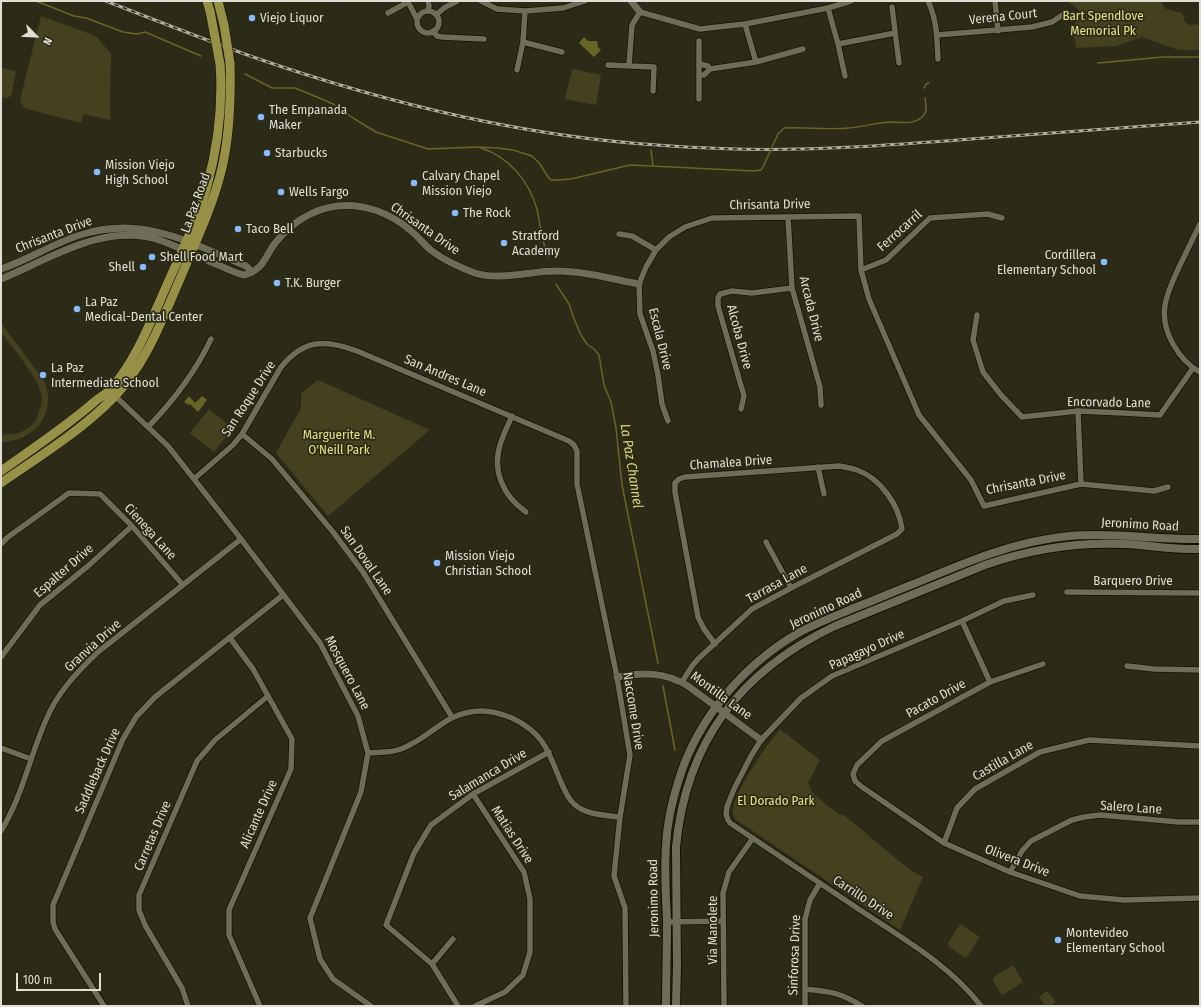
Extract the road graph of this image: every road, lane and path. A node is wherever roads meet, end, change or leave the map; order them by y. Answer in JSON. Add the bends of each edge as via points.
{"nodes":[{"id":1,"x":207,"y":1,"type":"edge"},
{"id":2,"x":218,"y":1,"type":"edge"},
{"id":3,"x":428,"y":1,"type":"edge"},
{"id":4,"x":457,"y":1,"type":"edge"},
{"id":5,"x":481,"y":1,"type":"edge"},
{"id":6,"x":585,"y":1,"type":"edge"},
{"id":7,"x":631,"y":1,"type":"edge"},
{"id":8,"x":851,"y":1,"type":"edge"},
{"id":9,"x":928,"y":1,"type":"edge"},
{"id":10,"x":995,"y":1,"type":"edge"},
{"id":11,"x":892,"y":7,"type":"dead end"},
{"id":12,"x":828,"y":8,"type":"junction"},
{"id":13,"x":428,"y":11,"type":"junction"},
{"id":14,"x":525,"y":11,"type":"junction"},
{"id":15,"x":640,"y":12,"type":"junction"},
{"id":16,"x":1067,"y":12,"type":"dead end"},
{"id":17,"x":388,"y":13,"type":"dead end"},
{"id":18,"x":436,"y":15,"type":"junction"},
{"id":19,"x":417,"y":19,"type":"junction"},
{"id":20,"x":745,"y":24,"type":"junction"},
{"id":21,"x":433,"y":31,"type":"junction"},
{"id":22,"x":998,"y":31,"type":"junction"},
{"id":23,"x":895,"y":33,"type":"junction"},
{"id":24,"x":937,"y":35,"type":"junction"},
{"id":25,"x":484,"y":39,"type":"dead end"},
{"id":26,"x":699,"y":41,"type":"dead end"},
{"id":27,"x":523,"y":42,"type":"junction"},
{"id":28,"x":838,"y":44,"type":"junction"},
{"id":29,"x":803,"y":49,"type":"dead end"},
{"id":30,"x":562,"y":52,"type":"dead end"},
{"id":31,"x":938,"y":59,"type":"dead end"},
{"id":32,"x":756,"y":62,"type":"junction"},
{"id":33,"x":899,"y":63,"type":"dead end"},
{"id":34,"x":700,"y":64,"type":"junction"},
{"id":35,"x":608,"y":65,"type":"dead end"},
{"id":36,"x":628,"y":65,"type":"junction"},
{"id":37,"x":710,"y":69,"type":"junction"},
{"id":38,"x":516,"y":70,"type":"dead end"},
{"id":39,"x":700,"y":75,"type":"junction"},
{"id":40,"x":846,"y":76,"type":"dead end"},
{"id":41,"x":653,"y":91,"type":"dead end"},
{"id":42,"x":699,"y":99,"type":"dead end"},
{"id":43,"x":788,"y":217,"type":"junction"},
{"id":44,"x":1002,"y":218,"type":"dead end"},
{"id":45,"x":1200,"y":224,"type":"edge"},
{"id":46,"x":620,"y":234,"type":"dead end"},
{"id":47,"x":188,"y":247,"type":"junction"},
{"id":48,"x":656,"y":250,"type":"junction"},
{"id":49,"x":1,"y":269,"type":"edge"},
{"id":50,"x":861,"y":270,"type":"junction"},
{"id":51,"x":1,"y":279,"type":"edge"},
{"id":52,"x":640,"y":284,"type":"junction"},
{"id":53,"x":792,"y":288,"type":"junction"},
{"id":54,"x":977,"y":314,"type":"dead end"},
{"id":55,"x":211,"y":340,"type":"dead end"},
{"id":56,"x":304,"y":348,"type":"joint"},
{"id":57,"x":1194,"y":368,"type":"junction"},
{"id":58,"x":1200,"y":372,"type":"edge"},
{"id":59,"x":112,"y":394,"type":"junction"},
{"id":60,"x":820,"y":405,"type":"dead end"},
{"id":61,"x":741,"y":409,"type":"dead end"},
{"id":62,"x":1078,"y":411,"type":"junction"},
{"id":63,"x":512,"y":416,"type":"junction"},
{"id":64,"x":668,"y":421,"type":"dead end"},
{"id":65,"x":149,"y":426,"type":"junction"},
{"id":66,"x":242,"y":434,"type":"junction"},
{"id":67,"x":574,"y":445,"type":"joint"},
{"id":68,"x":818,"y":467,"type":"junction"},
{"id":69,"x":1,"y":471,"type":"edge"},
{"id":70,"x":194,"y":479,"type":"junction"},
{"id":71,"x":1,"y":483,"type":"edge"},
{"id":72,"x":1081,"y":484,"type":"junction"},
{"id":73,"x":1168,"y":487,"type":"dead end"},
{"id":74,"x":824,"y":494,"type":"dead end"},
{"id":75,"x":526,"y":512,"type":"dead end"},
{"id":76,"x":132,"y":526,"type":"junction"},
{"id":77,"x":902,"y":529,"type":"joint"},
{"id":78,"x":241,"y":539,"type":"junction"},
{"id":79,"x":1200,"y":539,"type":"edge"},
{"id":80,"x":766,"y":542,"type":"dead end"},
{"id":81,"x":1,"y":544,"type":"edge"},
{"id":82,"x":1200,"y":549,"type":"edge"},
{"id":83,"x":183,"y":585,"type":"junction"},
{"id":84,"x":790,"y":588,"type":"junction"},
{"id":85,"x":1067,"y":592,"type":"dead end"},
{"id":86,"x":1200,"y":592,"type":"edge"},
{"id":87,"x":283,"y":595,"type":"junction"},
{"id":88,"x":1033,"y":595,"type":"dead end"},
{"id":89,"x":962,"y":621,"type":"junction"},
{"id":90,"x":230,"y":638,"type":"junction"},
{"id":91,"x":715,"y":644,"type":"junction"},
{"id":92,"x":1,"y":657,"type":"edge"},
{"id":93,"x":1043,"y":664,"type":"dead end"},
{"id":94,"x":1127,"y":666,"type":"dead end"},
{"id":95,"x":1200,"y":670,"type":"edge"},
{"id":96,"x":617,"y":677,"type":"junction"},
{"id":97,"x":682,"y":682,"type":"junction"},
{"id":98,"x":990,"y":682,"type":"junction"},
{"id":99,"x":268,"y":696,"type":"junction"},
{"id":100,"x":716,"y":706,"type":"junction"},
{"id":101,"x":724,"y":713,"type":"junction"},
{"id":102,"x":452,"y":717,"type":"junction"},
{"id":103,"x":761,"y":740,"type":"junction"},
{"id":104,"x":1200,"y":746,"type":"edge"},
{"id":105,"x":1,"y":748,"type":"edge"},
{"id":106,"x":549,"y":752,"type":"junction"},
{"id":107,"x":368,"y":753,"type":"junction"},
{"id":108,"x":31,"y":759,"type":"junction"},
{"id":109,"x":853,"y":774,"type":"joint"},
{"id":110,"x":473,"y":794,"type":"junction"},
{"id":111,"x":726,"y":816,"type":"joint"},
{"id":112,"x":620,"y":817,"type":"junction"},
{"id":113,"x":1200,"y":822,"type":"edge"},
{"id":114,"x":1,"y":831,"type":"edge"},
{"id":115,"x":753,"y":838,"type":"junction"},
{"id":116,"x":944,"y":843,"type":"junction"},
{"id":117,"x":1010,"y":872,"type":"junction"},
{"id":118,"x":820,"y":883,"type":"junction"},
{"id":119,"x":1200,"y":898,"type":"edge"},
{"id":120,"x":723,"y":920,"type":"junction"},
{"id":121,"x":667,"y":922,"type":"junction"},
{"id":122,"x":677,"y":922,"type":"junction"},
{"id":123,"x":454,"y":939,"type":"dead end"},
{"id":124,"x":432,"y":964,"type":"junction"},
{"id":125,"x":805,"y":989,"type":"junction"},
{"id":126,"x":104,"y":1006,"type":"edge"},
{"id":127,"x":188,"y":1006,"type":"edge"},
{"id":128,"x":260,"y":1006,"type":"edge"},
{"id":129,"x":371,"y":1006,"type":"edge"},
{"id":130,"x":458,"y":1006,"type":"edge"},
{"id":131,"x":475,"y":1006,"type":"edge"},
{"id":132,"x":626,"y":1006,"type":"edge"},
{"id":133,"x":666,"y":1006,"type":"edge"},
{"id":134,"x":676,"y":1006,"type":"edge"},
{"id":135,"x":724,"y":1006,"type":"edge"},
{"id":136,"x":805,"y":1006,"type":"edge"},
{"id":137,"x":862,"y":1006,"type":"edge"},
{"id":138,"x":981,"y":1006,"type":"edge"}],
"edges":[{"from":1,"to":47,"type":"main road","name":"La Paz Road","bridge":true,"via":[[220,64],[221,102],[216,150]]},
{"from":2,"to":47,"type":"main road","name":"La Paz Road","bridge":true,"via":[[230,63],[230,115],[226,150],[210,205]]},
{"from":3,"to":13,"type":"street"},
{"from":4,"to":18,"type":"street"},
{"from":5,"to":14,"type":"street","via":[[497,9]]},
{"from":6,"to":14,"type":"street","via":[[563,8]]},
{"from":7,"to":15,"type":"street"},
{"from":8,"to":12,"type":"street"},
{"from":9,"to":24,"type":"street","via":[[934,13]]},
{"from":10,"to":22,"type":"street"},
{"from":11,"to":23,"type":"street"},
{"from":12,"to":20,"type":"street"},
{"from":12,"to":28,"type":"street"},
{"from":13,"to":18,"type":"street"},
{"from":13,"to":19,"type":"street","via":[[420,14]]},
{"from":14,"to":27,"type":"street"},
{"from":15,"to":20,"type":"street","via":[[700,29]]},
{"from":15,"to":36,"type":"street","via":[[632,25]]},
{"from":16,"to":22,"type":"street","name":"Verena Court","via":[[1052,22]]},
{"from":17,"to":19,"type":"street","via":[[408,2]]},
{"from":18,"to":21,"type":"street","via":[[438,24]]},
{"from":19,"to":21,"type":"street","via":[[420,30],[426,33]]},
{"from":20,"to":32,"type":"street"},
{"from":21,"to":25,"type":"street","via":[[442,37]]},
{"from":22,"to":24,"type":"street","name":"Verena Court"},
{"from":23,"to":28,"type":"street"},
{"from":23,"to":33,"type":"street"},
{"from":24,"to":31,"type":"street"},
{"from":26,"to":34,"type":"street"},
{"from":27,"to":30,"type":"street"},
{"from":27,"to":38,"type":"street"},
{"from":28,"to":40,"type":"street"},
{"from":29,"to":32,"type":"street"},
{"from":32,"to":37,"type":"street"},
{"from":34,"to":37,"type":"street"},
{"from":34,"to":39,"type":"street"},
{"from":35,"to":36,"type":"street"},
{"from":36,"to":41,"type":"street","via":[[654,67]]},
{"from":37,"to":39,"type":"street","via":[[704,75]]},
{"from":39,"to":42,"type":"street"},
{"from":43,"to":48,"type":"street","name":"Chrisanta Drive","via":[[712,218],[685,227],[669,237]]},
{"from":43,"to":50,"type":"street","name":"Chrisanta Drive","via":[[859,216]]},
{"from":43,"to":53,"type":"street","name":"Arcada Drive"},
{"from":44,"to":50,"type":"street","name":"Ferrocarril","via":[[988,214],[930,218],[886,260]]},
{"from":45,"to":57,"type":"street","via":[[1168,291],[1164,310],[1169,337],[1177,351]]},
{"from":46,"to":48,"type":"street","via":[[632,236]]},
{"from":47,"to":49,"type":"street","name":"Chrisanta Drive","via":[[158,232],[121,227],[106,228],[74,238]]},
{"from":47,"to":51,"type":"street","name":"Chrisanta Drive","via":[[144,237],[103,238],[89,241]]},
{"from":47,"to":52,"type":"street","name":"Chrisanta Drive","via":[[242,275],[258,269],[286,230],[301,219],[337,206],[358,206],[378,210],[393,218],[450,264],[477,273],[503,276],[555,271]]},
{"from":47,"to":59,"type":"main road","name":"La Paz Road","via":[[154,336],[144,355]]},
{"from":48,"to":52,"type":"street","name":"Chrisanta Drive"},
{"from":50,"to":72,"type":"street","name":"Chrisanta Drive","via":[[870,299],[919,414],[971,480],[984,506]]},
{"from":52,"to":64,"type":"street","name":"Escala Drive","via":[[640,314],[653,351],[662,404]]},
{"from":53,"to":60,"type":"street","name":"Arcada Drive","via":[[820,387]]},
{"from":53,"to":61,"type":"street","name":"Alcoba Drive","via":[[752,293],[732,291],[720,294],[718,298],[718,306],[744,396]]},
{"from":54,"to":62,"type":"street","name":"Encorvado Lane","via":[[973,340],[983,372],[1022,417]]},
{"from":55,"to":65,"type":"street","via":[[182,390]]},
{"from":56,"to":63,"type":"street","name":"San Andres Lane","via":[[320,343],[341,345]]},
{"from":56,"to":66,"type":"street","name":"San Roque Drive","via":[[296,352],[281,367]]},
{"from":57,"to":58,"type":"street"},
{"from":57,"to":62,"type":"street","name":"Encorvado Lane","via":[[1160,416]]},
{"from":59,"to":65,"type":"street","name":"Mosquero Lane"},
{"from":59,"to":69,"type":"main road","name":"La Paz Road"},
{"from":59,"to":71,"type":"main road","name":"La Paz Road","via":[[85,423]]},
{"from":62,"to":72,"type":"street"},
{"from":63,"to":67,"type":"street","name":"San Andres Lane"},
{"from":63,"to":75,"type":"street","via":[[501,443],[498,471],[507,495]]},
{"from":65,"to":70,"type":"street","name":"Mosquero Lane"},
{"from":66,"to":70,"type":"street","name":"San Roque Drive"},
{"from":66,"to":102,"type":"street","name":"San Doval Lane","via":[[272,459],[363,572]]},
{"from":67,"to":96,"type":"street","name":"Naccome Drive","via":[[577,451],[577,484]]},
{"from":68,"to":74,"type":"street"},
{"from":68,"to":77,"type":"street","name":"Chamalea Drive","via":[[839,466],[858,470],[871,478],[882,487],[891,500]]},
{"from":68,"to":91,"type":"street","name":"Chamalea Drive","via":[[685,477],[675,483],[698,617]]},
{"from":70,"to":78,"type":"street","name":"Mosquero Lane"},
{"from":72,"to":73,"type":"street","name":"Chrisanta Drive","via":[[1154,491]]},
{"from":76,"to":81,"type":"street","name":"Cienega Lane","via":[[100,494],[69,493],[8,536]]},
{"from":76,"to":83,"type":"street","name":"Cienega Lane"},
{"from":76,"to":92,"type":"street","name":"Espalter Drive","via":[[40,605]]},
{"from":77,"to":84,"type":"street","name":"Tarrasa Lane","via":[[897,534]]},
{"from":78,"to":83,"type":"street","name":"Granvia Drive"},
{"from":78,"to":87,"type":"street","name":"Mosquero Lane"},
{"from":79,"to":100,"type":"main road","name":"Jeronimo Road","via":[[1110,534],[1069,536],[1022,544],[983,556],[800,632],[760,660]]},
{"from":80,"to":84,"type":"street"},
{"from":82,"to":101,"type":"main road","name":"Jeronimo Road","via":[[1078,544],[1052,547],[992,562],[810,637],[783,655],[750,683]]},
{"from":83,"to":108,"type":"street","name":"Granvia Drive","via":[[98,652],[81,669],[62,691],[46,718]]},
{"from":84,"to":91,"type":"street","name":"Tarrasa Lane","via":[[752,610]]},
{"from":85,"to":86,"type":"street","name":"Barquero Drive"},
{"from":87,"to":90,"type":"street","name":"Saddleback Drive"},
{"from":87,"to":107,"type":"street","name":"Mosquero Lane","via":[[320,643],[358,716]]},
{"from":88,"to":89,"type":"street","name":"Papagayo Drive","via":[[1004,600]]},
{"from":89,"to":98,"type":"street"},
{"from":89,"to":103,"type":"street","name":"Papagayo Drive","via":[[832,676],[802,698]]},
{"from":90,"to":99,"type":"street","name":"Alicante Drive","via":[[253,669]]},
{"from":90,"to":126,"type":"street","name":"Saddleback Drive","via":[[154,698],[136,717],[55,898],[52,914],[55,929]]},
{"from":91,"to":97,"type":"street","name":"Tarrasa Lane","via":[[692,666]]},
{"from":93,"to":98,"type":"street","name":"Pacato Drive"},
{"from":94,"to":95,"type":"street"},
{"from":96,"to":97,"type":"street","name":"Montilla Lane","via":[[640,673],[654,674]]},
{"from":96,"to":112,"type":"street","name":"Naccome Drive","via":[[630,755]]},
{"from":97,"to":100,"type":"street","name":"Montilla Lane"},
{"from":98,"to":109,"type":"street","name":"Pacato Drive","via":[[882,741],[857,765]]},
{"from":99,"to":127,"type":"street","name":"Carretas Drive","via":[[215,740],[198,762],[140,895],[139,910],[145,925],[182,988]]},
{"from":99,"to":128,"type":"street","name":"Alicante Drive","via":[[292,739],[291,769],[229,910],[229,935]]},
{"from":100,"to":101,"type":"street","name":"Montilla Lane"},
{"from":100,"to":121,"type":"main road","name":"Jeronimo Road","via":[[690,750],[673,800],[665,847]]},
{"from":101,"to":103,"type":"street","name":"Montilla Lane"},
{"from":101,"to":122,"type":"main road","name":"Jeronimo Road","via":[[697,760],[681,810],[675,862]]},
{"from":102,"to":106,"type":"street","via":[[481,711],[507,716],[535,732]]},
{"from":102,"to":107,"type":"street","via":[[401,749]]},
{"from":103,"to":111,"type":"street","name":"Papagayo Drive","via":[[734,788]]},
{"from":104,"to":116,"type":"street","name":"Castilla Lane","via":[[1089,740],[1040,752],[975,789],[957,808]]},
{"from":105,"to":108,"type":"street"},
{"from":106,"to":110,"type":"street","name":"Salamanca Drive"},
{"from":106,"to":112,"type":"street","via":[[566,792],[574,804],[591,813]]},
{"from":107,"to":129,"type":"street","name":"Mosquero Lane","via":[[361,792],[310,918],[320,960],[333,978]]},
{"from":108,"to":114,"type":"street","name":"Granvia Drive","via":[[13,808]]},
{"from":109,"to":116,"type":"street","name":"Olivera Drive","via":[[855,781],[862,787]]},
{"from":110,"to":124,"type":"street","name":"Salamanca Drive","via":[[431,825],[414,853],[386,925]]},
{"from":110,"to":131,"type":"street","name":"Matias Drive","via":[[524,872],[530,899],[530,952],[522,975],[505,992]]},
{"from":111,"to":115,"type":"street","name":"Carrillo Drive","via":[[730,823]]},
{"from":112,"to":132,"type":"street","name":"Naccome Drive","via":[[614,876],[625,908]]},
{"from":113,"to":117,"type":"street","name":"Salero Lane","via":[[1100,815],[1072,820],[1031,841],[1022,850]]},
{"from":115,"to":118,"type":"street","name":"Carrillo Drive"},
{"from":115,"to":120,"type":"street","name":"Via Manolete","via":[[727,875],[723,893]]},
{"from":116,"to":117,"type":"street","name":"Olivera Drive"},
{"from":117,"to":119,"type":"street","name":"Olivera Drive","via":[[1080,896],[1124,900]]},
{"from":118,"to":125,"type":"street","name":"Sinforosa Drive","via":[[810,900],[805,919]]},
{"from":118,"to":138,"type":"street","name":"Carrillo Drive","via":[[942,966]]},
{"from":120,"to":122,"type":"street"},
{"from":120,"to":135,"type":"street","name":"Via Manolete"},
{"from":121,"to":122,"type":"street"},
{"from":121,"to":133,"type":"main road","name":"Jeronimo Road"},
{"from":122,"to":134,"type":"main road","name":"Jeronimo Road"},
{"from":123,"to":124,"type":"street"},
{"from":124,"to":130,"type":"street"},
{"from":125,"to":136,"type":"street","name":"Sinforosa Drive"},
{"from":125,"to":137,"type":"street","via":[[841,994]]}]}
